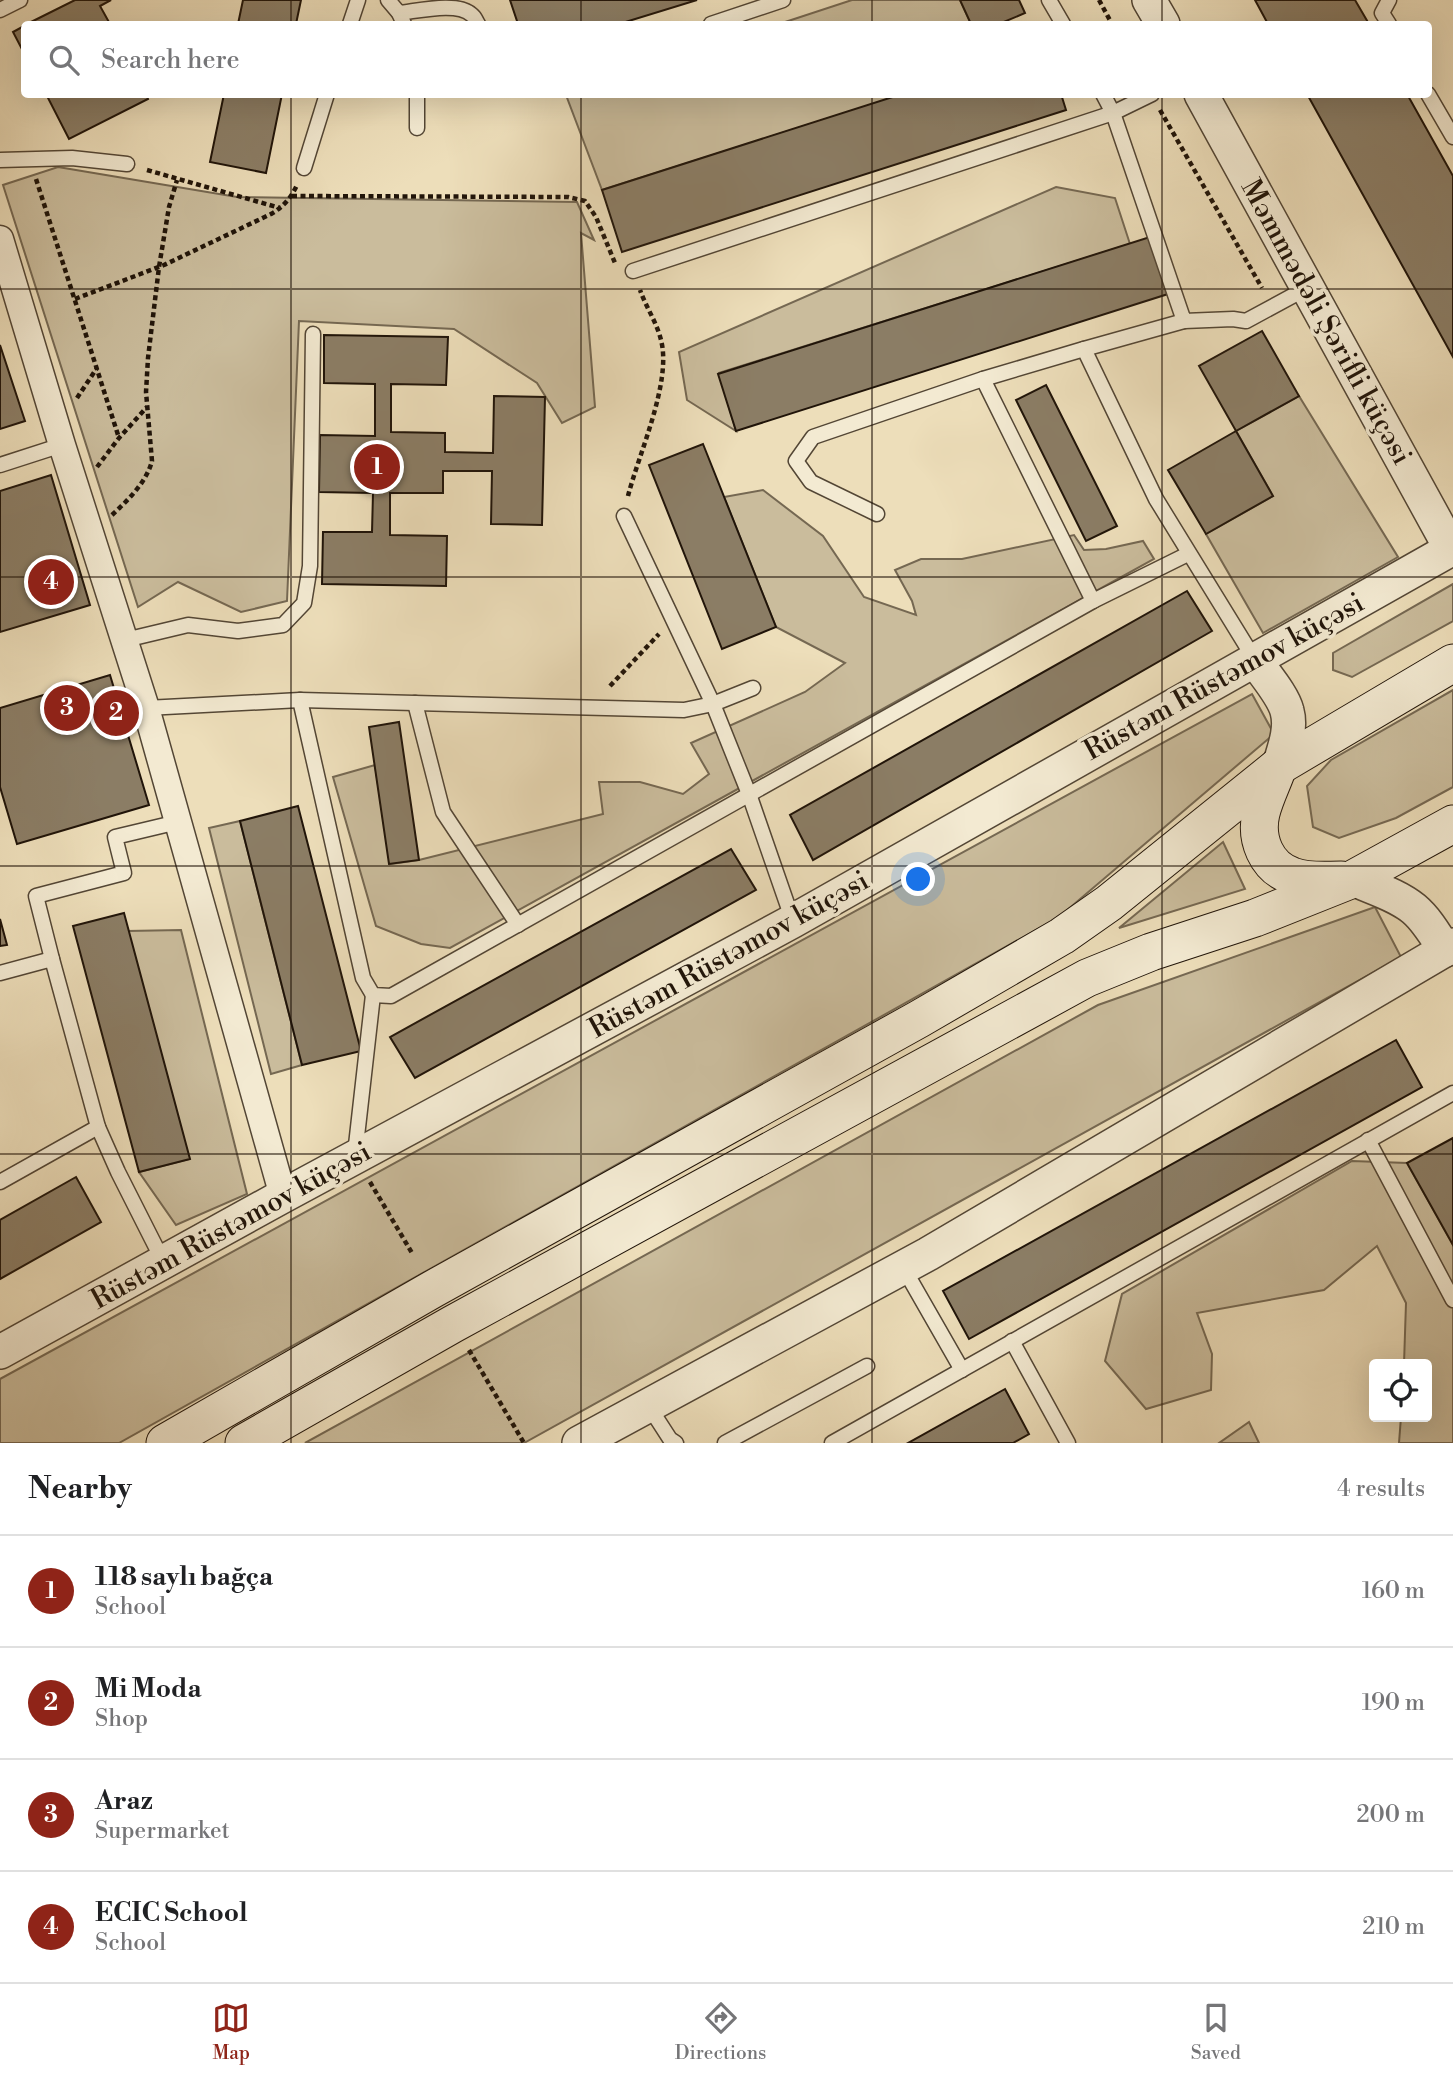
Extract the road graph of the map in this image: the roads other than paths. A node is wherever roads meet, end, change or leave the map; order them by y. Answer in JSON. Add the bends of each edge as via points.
{"nodes":[{"id":1,"x":20,"y":0,"type":"edge"},
{"id":2,"x":358,"y":0,"type":"edge"},
{"id":3,"x":388,"y":0,"type":"edge"},
{"id":4,"x":783,"y":0,"type":"edge"},
{"id":5,"x":1049,"y":0,"type":"edge"},
{"id":6,"x":1149,"y":0,"type":"edge"},
{"id":7,"x":1388,"y":0,"type":"edge"},
{"id":8,"x":0,"y":10,"type":"edge"},
{"id":9,"x":402,"y":19,"type":"edge"},
{"id":10,"x":351,"y":21,"type":"edge"},
{"id":11,"x":476,"y":21,"type":"edge"},
{"id":12,"x":719,"y":21,"type":"edge"},
{"id":13,"x":1061,"y":21,"type":"edge"},
{"id":14,"x":1161,"y":21,"type":"edge"},
{"id":15,"x":1387,"y":21,"type":"edge"},
{"id":16,"x":326,"y":98,"type":"edge"},
{"id":17,"x":417,"y":98,"type":"edge"},
{"id":18,"x":1104,"y":98,"type":"edge"},
{"id":19,"x":1145,"y":98,"type":"edge"},
{"id":20,"x":1203,"y":98,"type":"edge"},
{"id":21,"x":1431,"y":98,"type":"edge"},
{"id":22,"x":1113,"y":113,"type":"junction"},
{"id":23,"x":417,"y":128,"type":"dead end"},
{"id":24,"x":1453,"y":137,"type":"edge"},
{"id":25,"x":0,"y":160,"type":"edge"},
{"id":26,"x":127,"y":164,"type":"road end"},
{"id":27,"x":304,"y":168,"type":"dead end"},
{"id":28,"x":0,"y":239,"type":"edge"},
{"id":29,"x":633,"y":271,"type":"road end"},
{"id":30,"x":1307,"y":288,"type":"junction"},
{"id":31,"x":1184,"y":321,"type":"junction"},
{"id":32,"x":313,"y":334,"type":"dead end"},
{"id":33,"x":1084,"y":349,"type":"junction"},
{"id":34,"x":983,"y":379,"type":"junction"},
{"id":35,"x":62,"y":445,"type":"junction"},
{"id":36,"x":0,"y":465,"type":"edge"},
{"id":37,"x":877,"y":514,"type":"dead end"},
{"id":38,"x":624,"y":516,"type":"road end"},
{"id":39,"x":1452,"y":549,"type":"edge"},
{"id":40,"x":1188,"y":554,"type":"junction"},
{"id":41,"x":1093,"y":601,"type":"junction"},
{"id":42,"x":125,"y":640,"type":"junction"},
{"id":43,"x":1255,"y":660,"type":"junction"},
{"id":44,"x":1453,"y":663,"type":"edge"},
{"id":45,"x":753,"y":688,"type":"dead end"},
{"id":46,"x":300,"y":700,"type":"junction"},
{"id":47,"x":415,"y":703,"type":"junction"},
{"id":48,"x":713,"y":704,"type":"junction"},
{"id":49,"x":146,"y":709,"type":"junction"},
{"id":50,"x":1279,"y":766,"type":"junction"},
{"id":51,"x":749,"y":794,"type":"junction"},
{"id":52,"x":178,"y":822,"type":"junction"},
{"id":53,"x":1453,"y":824,"type":"edge"},
{"id":54,"x":1353,"y":879,"type":"junction"},
{"id":55,"x":793,"y":921,"type":"junction"},
{"id":56,"x":518,"y":925,"type":"junction"},
{"id":57,"x":1450,"y":953,"type":"edge"},
{"id":58,"x":52,"y":959,"type":"junction"},
{"id":59,"x":0,"y":973,"type":"edge"},
{"id":60,"x":373,"y":995,"type":"junction"},
{"id":61,"x":1453,"y":1093,"type":"edge"},
{"id":62,"x":98,"y":1127,"type":"junction"},
{"id":63,"x":1368,"y":1140,"type":"junction"},
{"id":64,"x":355,"y":1158,"type":"junction"},
{"id":65,"x":0,"y":1182,"type":"edge"},
{"id":66,"x":283,"y":1196,"type":"junction"},
{"id":67,"x":164,"y":1263,"type":"junction"},
{"id":68,"x":903,"y":1267,"type":"junction"},
{"id":69,"x":1453,"y":1300,"type":"edge"},
{"id":70,"x":1012,"y":1341,"type":"junction"},
{"id":71,"x":0,"y":1352,"type":"edge"},
{"id":72,"x":867,"y":1366,"type":"dead end"},
{"id":73,"x":962,"y":1370,"type":"junction"},
{"id":74,"x":649,"y":1405,"type":"junction"},
{"id":75,"x":614,"y":1435,"type":"edge"},
{"id":76,"x":165,"y":1443,"type":"edge"},
{"id":77,"x":244,"y":1443,"type":"edge"},
{"id":78,"x":579,"y":1443,"type":"edge"},
{"id":79,"x":676,"y":1443,"type":"edge"},
{"id":80,"x":725,"y":1443,"type":"edge"},
{"id":81,"x":832,"y":1443,"type":"edge"},
{"id":82,"x":1068,"y":1443,"type":"edge"}],
"edges":[{"from":1,"to":8,"type":"lane"},
{"from":2,"to":10,"type":"lane"},
{"from":3,"to":9,"type":"lane"},
{"from":4,"to":12,"type":"lane"},
{"from":5,"to":13,"type":"lane"},
{"from":6,"to":14,"type":"street"},
{"from":7,"to":15,"type":"lane","via":[[1382,13]]},
{"from":9,"to":11,"type":"lane","via":[[458,8]]},
{"from":16,"to":27,"type":"lane"},
{"from":17,"to":23,"type":"lane"},
{"from":18,"to":22,"type":"lane"},
{"from":19,"to":22,"type":"lane"},
{"from":20,"to":30,"type":"street","name":"Məmmədəli Şərifli küçəsi"},
{"from":21,"to":24,"type":"lane"},
{"from":22,"to":29,"type":"lane"},
{"from":22,"to":31,"type":"lane"},
{"from":25,"to":26,"type":"lane","via":[[72,158]]},
{"from":28,"to":35,"type":"street"},
{"from":30,"to":31,"type":"lane","via":[[1246,321]]},
{"from":30,"to":39,"type":"street","name":"Məmmədəli Şərifli küçəsi"},
{"from":31,"to":33,"type":"lane"},
{"from":32,"to":42,"type":"lane","via":[[310,566],[304,603],[283,625],[239,631],[187,625]]},
{"from":33,"to":34,"type":"lane"},
{"from":33,"to":40,"type":"lane","via":[[1156,499]]},
{"from":34,"to":37,"type":"lane","via":[[813,437],[796,461],[811,482]]},
{"from":34,"to":41,"type":"lane"},
{"from":35,"to":36,"type":"lane"},
{"from":35,"to":42,"type":"street"},
{"from":38,"to":48,"type":"lane"},
{"from":39,"to":43,"type":"street","name":"Rüstəm Rüstəmov küçəsi"},
{"from":40,"to":41,"type":"lane"},
{"from":40,"to":43,"type":"lane"},
{"from":41,"to":51,"type":"lane"},
{"from":42,"to":49,"type":"street"},
{"from":43,"to":50,"type":"street","via":[[1287,711],[1288,735]]},
{"from":43,"to":55,"type":"street","name":"Rüstəm Rüstəmov küçəsi"},
{"from":44,"to":50,"type":"main road"},
{"from":45,"to":48,"type":"lane"},
{"from":46,"to":47,"type":"lane"},
{"from":46,"to":49,"type":"lane"},
{"from":46,"to":60,"type":"lane","via":[[363,978]]},
{"from":47,"to":48,"type":"lane","via":[[684,710]]},
{"from":47,"to":56,"type":"lane","via":[[443,812]]},
{"from":48,"to":51,"type":"lane"},
{"from":49,"to":52,"type":"street"},
{"from":50,"to":54,"type":"main road","via":[[1261,814],[1261,839],[1268,860],[1291,876]]},
{"from":50,"to":76,"type":"main road","via":[[1062,936]]},
{"from":51,"to":55,"type":"lane"},
{"from":51,"to":56,"type":"lane"},
{"from":52,"to":58,"type":"lane","via":[[115,837],[124,873],[36,896]]},
{"from":52,"to":66,"type":"street"},
{"from":53,"to":54,"type":"main road"},
{"from":54,"to":57,"type":"street","via":[[1415,910]]},
{"from":54,"to":77,"type":"main road","via":[[1087,978]]},
{"from":55,"to":64,"type":"street","name":"Rüstəm Rüstəmov küçəsi"},
{"from":56,"to":60,"type":"lane","via":[[391,996]]},
{"from":57,"to":68,"type":"street"},
{"from":58,"to":59,"type":"lane"},
{"from":58,"to":62,"type":"lane"},
{"from":60,"to":64,"type":"lane"},
{"from":61,"to":63,"type":"lane"},
{"from":62,"to":65,"type":"lane"},
{"from":62,"to":67,"type":"lane"},
{"from":63,"to":69,"type":"lane"},
{"from":63,"to":70,"type":"lane"},
{"from":64,"to":66,"type":"street","name":"Rüstəm Rüstəmov küçəsi"},
{"from":66,"to":67,"type":"street","name":"Rüstəm Rüstəmov küçəsi"},
{"from":67,"to":71,"type":"street","name":"Rüstəm Rüstəmov küçəsi"},
{"from":68,"to":73,"type":"lane"},
{"from":68,"to":74,"type":"street"},
{"from":70,"to":73,"type":"lane"},
{"from":70,"to":82,"type":"lane"},
{"from":72,"to":80,"type":"lane"},
{"from":73,"to":81,"type":"lane"},
{"from":74,"to":75,"type":"street"},
{"from":74,"to":79,"type":"lane"},
{"from":75,"to":78,"type":"street"}]}
